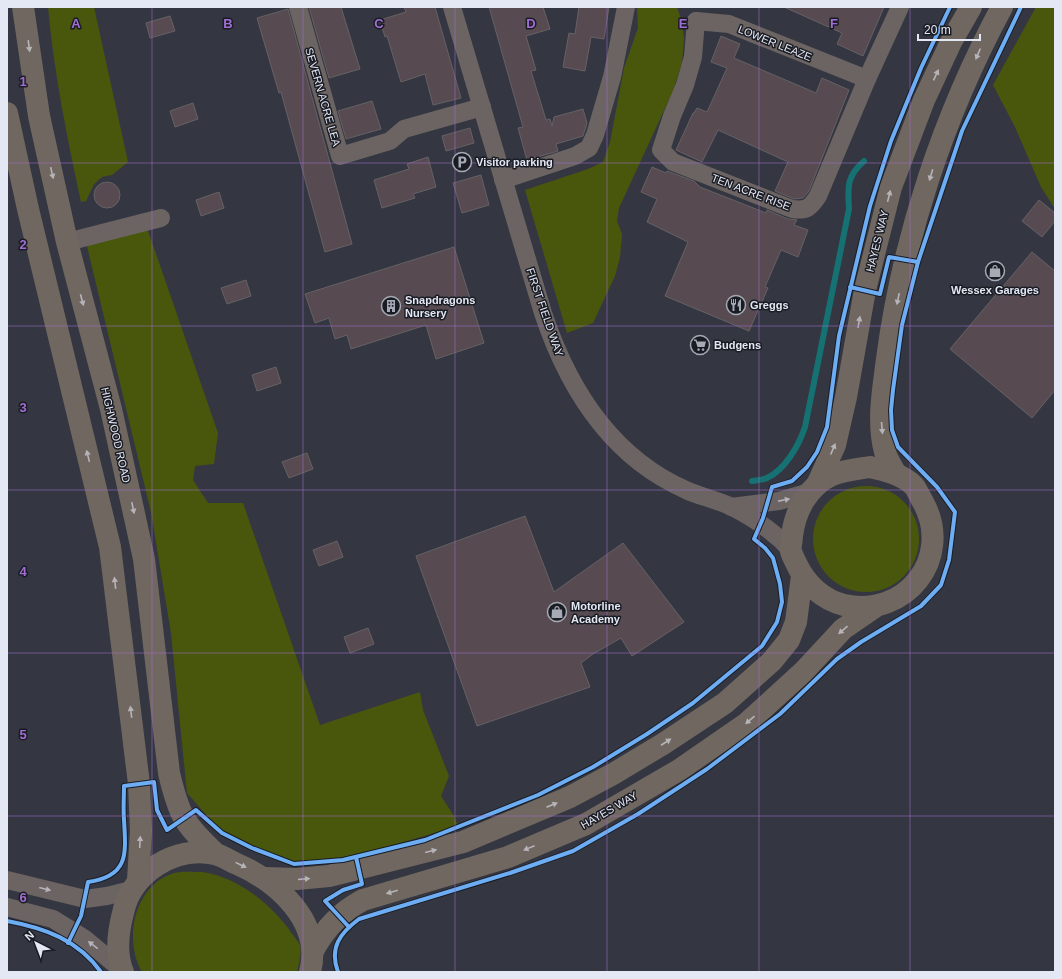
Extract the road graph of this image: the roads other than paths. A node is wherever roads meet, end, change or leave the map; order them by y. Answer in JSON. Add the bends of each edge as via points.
{"nodes":[{"id":1,"x":23,"y":7,"type":"edge"},
{"id":2,"x":298,"y":7,"type":"edge"},
{"id":3,"x":452,"y":7,"type":"edge"},
{"id":4,"x":626,"y":7,"type":"edge"},
{"id":5,"x":900,"y":7,"type":"edge"},
{"id":6,"x":971,"y":7,"type":"edge"},
{"id":7,"x":1002,"y":7,"type":"edge"},
{"id":8,"x":692,"y":14,"type":"edge"},
{"id":9,"x":867,"y":79,"type":"junction"},
{"id":10,"x":482,"y":107,"type":"junction"},
{"id":11,"x":7,"y":113,"type":"edge"},
{"id":12,"x":503,"y":180,"type":"junction"},
{"id":13,"x":161,"y":218,"type":"dead end"},
{"id":14,"x":67,"y":242,"type":"junction"},
{"id":15,"x":896,"y":474,"type":"junction"},
{"id":16,"x":814,"y":488,"type":"junction"},
{"id":17,"x":731,"y":507,"type":"junction"},
{"id":18,"x":790,"y":550,"type":"junction"},
{"id":19,"x":802,"y":576,"type":"junction"},
{"id":20,"x":875,"y":607,"type":"junction"},
{"id":21,"x":216,"y":854,"type":"junction"},
{"id":22,"x":265,"y":878,"type":"junction"},
{"id":23,"x":7,"y":880,"type":"edge"},
{"id":24,"x":134,"y":885,"type":"junction"},
{"id":25,"x":7,"y":907,"type":"edge"},
{"id":26,"x":314,"y":964,"type":"edge"},
{"id":27,"x":123,"y":971,"type":"edge"}],
"edges":[{"from":1,"to":14,"type":"street","name":"HIGHWOOD ROAD","one_way":true,"via":[[39,116]]},
{"from":2,"to":10,"type":"street","name":"SEVERN ACRE LEA","via":[[340,156],[390,141],[404,129]]},
{"from":3,"to":10,"type":"street","name":"FIRST FIELD WAY"},
{"from":4,"to":12,"type":"street","via":[[612,77],[595,135],[588,148],[575,156]]},
{"from":5,"to":9,"type":"street","name":"TEN ACRE RISE"},
{"from":16,"to":6,"type":"street","name":"HAYES WAY","one_way":true,"via":[[835,445],[865,290],[891,187],[924,100],[951,42]]},
{"from":7,"to":15,"type":"street","one_way":true,"via":[[981,46],[942,140],[909,249],[890,335],[882,393],[881,426],[885,453]]},
{"from":8,"to":9,"type":"street","name":"LOWER LEAZE","via":[[729,24]]},
{"from":8,"to":9,"type":"street","name":"TEN ACRE RISE","via":[[693,56],[661,150],[673,162],[792,209],[803,210],[812,205],[818,196]]},
{"from":10,"to":12,"type":"street","name":"FIRST FIELD WAY"},
{"from":24,"to":11,"type":"street","one_way":true,"via":[[141,831],[139,784],[110,547]]},
{"from":12,"to":17,"type":"street","name":"FIRST FIELD WAY","via":[[554,345],[590,412],[614,439],[654,472],[687,490]]},
{"from":13,"to":14,"type":"street"},
{"from":14,"to":21,"type":"street","name":"HIGHWOOD ROAD","one_way":true,"via":[[111,409],[144,559],[169,773],[176,804],[183,820]]},
{"from":15,"to":16,"type":"street","via":[[870,467],[847,470],[831,476]]},
{"from":15,"to":20,"type":"street","via":[[914,487],[930,515],[933,548],[929,563],[915,583],[896,600]]},
{"from":17,"to":16,"type":"street","name":"FIRST FIELD WAY","one_way":true,"via":[[779,501]]},
{"from":16,"to":18,"type":"street","via":[[802,503],[794,525]]},
{"from":17,"to":18,"type":"street","name":"FIRST FIELD WAY","via":[[771,530]]},
{"from":18,"to":19,"type":"street"},
{"from":19,"to":20,"type":"street","via":[[831,602]]},
{"from":22,"to":19,"type":"street","one_way":true,"via":[[297,880],[329,876],[463,842],[570,797],[614,774],[725,703],[772,661],[789,640],[796,622]]},
{"from":20,"to":26,"type":"street","name":"HAYES WAY","one_way":true,"via":[[843,629],[802,672],[747,722],[679,770],[586,824],[508,856],[363,900],[351,906],[328,927]]},
{"from":21,"to":22,"type":"street","one_way":true},
{"from":21,"to":24,"type":"street","via":[[177,856],[151,869]]},
{"from":22,"to":26,"type":"street","via":[[284,894],[301,916],[310,934]]},
{"from":23,"to":24,"type":"street","one_way":true,"via":[[85,899],[107,896]]},
{"from":24,"to":27,"type":"street","via":[[124,908],[118,942]]},
{"from":27,"to":25,"type":"street","one_way":true,"via":[[85,939],[53,919]]}]}
